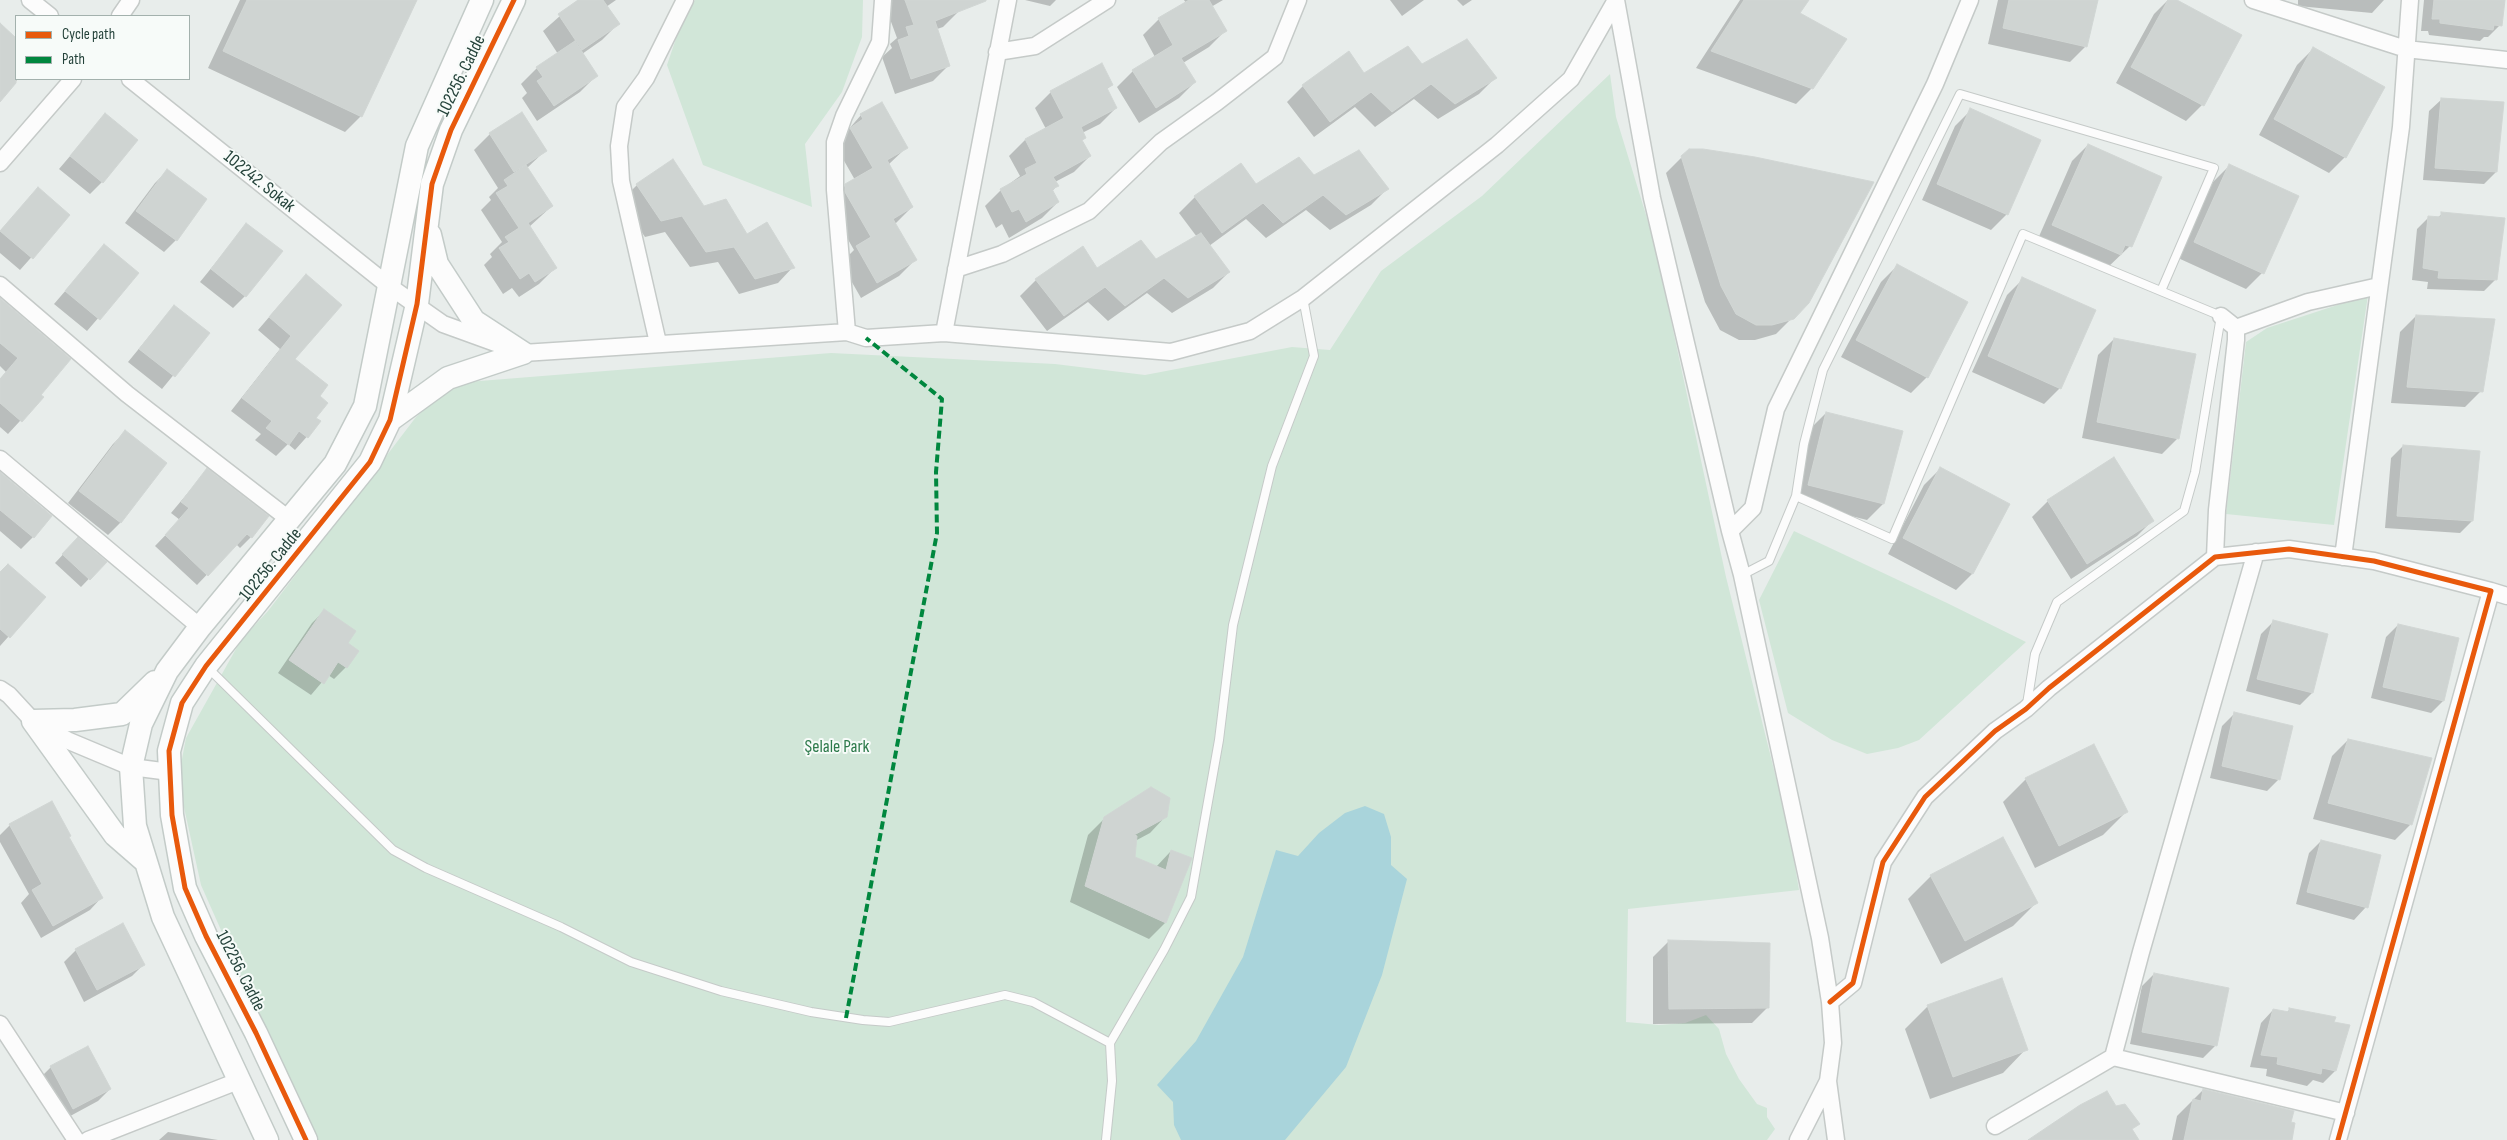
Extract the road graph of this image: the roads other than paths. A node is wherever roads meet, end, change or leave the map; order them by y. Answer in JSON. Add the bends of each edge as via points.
{"nodes":[{"id":1,"x":30,"y":0,"type":"edge"},
{"id":2,"x":131,"y":0,"type":"edge"},
{"id":3,"x":482,"y":0,"type":"edge"},
{"id":4,"x":514,"y":0,"type":"edge"},
{"id":5,"x":685,"y":0,"type":"edge"},
{"id":6,"x":883,"y":0,"type":"edge"},
{"id":7,"x":1008,"y":0,"type":"edge"},
{"id":8,"x":1107,"y":0,"type":"edge"},
{"id":9,"x":1298,"y":0,"type":"edge"},
{"id":10,"x":1970,"y":0,"type":"edge"},
{"id":11,"x":2253,"y":0,"type":"edge"},
{"id":12,"x":2410,"y":0,"type":"edge"},
{"id":13,"x":49,"y":15,"type":"edge"},
{"id":14,"x":121,"y":15,"type":"edge"},
{"id":15,"x":2406,"y":49,"type":"junction"},
{"id":16,"x":997,"y":52,"type":"junction"},
{"id":17,"x":2507,"y":60,"type":"edge"},
{"id":18,"x":72,"y":80,"type":"edge"},
{"id":19,"x":131,"y":80,"type":"edge"},
{"id":20,"x":0,"y":163,"type":"edge"},
{"id":21,"x":427,"y":223,"type":"junction"},
{"id":22,"x":956,"y":269,"type":"junction"},
{"id":23,"x":0,"y":285,"type":"edge"},
{"id":24,"x":389,"y":286,"type":"junction"},
{"id":25,"x":2379,"y":286,"type":"junction"},
{"id":26,"x":2161,"y":291,"type":"junction"},
{"id":27,"x":1303,"y":298,"type":"junction"},
{"id":28,"x":417,"y":304,"type":"junction"},
{"id":29,"x":2222,"y":316,"type":"junction"},
{"id":30,"x":2236,"y":328,"type":"junction"},
{"id":31,"x":847,"y":332,"type":"junction"},
{"id":32,"x":944,"y":333,"type":"junction"},
{"id":33,"x":658,"y":343,"type":"junction"},
{"id":34,"x":523,"y":353,"type":"junction"},
{"id":35,"x":390,"y":420,"type":"junction"},
{"id":36,"x":0,"y":459,"type":"edge"},
{"id":37,"x":1796,"y":496,"type":"junction"},
{"id":38,"x":290,"y":520,"type":"junction"},
{"id":39,"x":1730,"y":531,"type":"junction"},
{"id":40,"x":2256,"y":552,"type":"junction"},
{"id":41,"x":2215,"y":557,"type":"junction"},
{"id":42,"x":2343,"y":558,"type":"junction"},
{"id":43,"x":1742,"y":575,"type":"junction"},
{"id":44,"x":2491,"y":590,"type":"junction"},
{"id":45,"x":2507,"y":596,"type":"edge"},
{"id":46,"x":200,"y":627,"type":"junction"},
{"id":47,"x":206,"y":666,"type":"junction"},
{"id":48,"x":167,"y":671,"type":"junction"},
{"id":49,"x":3,"y":696,"type":"edge"},
{"id":50,"x":2026,"y":708,"type":"junction"},
{"id":51,"x":33,"y":721,"type":"junction"},
{"id":52,"x":131,"y":767,"type":"junction"},
{"id":53,"x":170,"y":772,"type":"junction"},
{"id":54,"x":146,"y":862,"type":"junction"},
{"id":55,"x":1830,"y":1002,"type":"junction"},
{"id":56,"x":0,"y":1024,"type":"edge"},
{"id":57,"x":1110,"y":1043,"type":"junction"},
{"id":58,"x":2113,"y":1058,"type":"junction"},
{"id":59,"x":238,"y":1081,"type":"junction"},
{"id":60,"x":1828,"y":1081,"type":"junction"},
{"id":61,"x":2346,"y":1113,"type":"junction"},
{"id":62,"x":1995,"y":1126,"type":"dead end"},
{"id":63,"x":76,"y":1140,"type":"edge"},
{"id":64,"x":88,"y":1140,"type":"edge"},
{"id":65,"x":267,"y":1140,"type":"edge"},
{"id":66,"x":306,"y":1140,"type":"edge"},
{"id":67,"x":1106,"y":1140,"type":"edge"},
{"id":68,"x":1798,"y":1140,"type":"edge"},
{"id":69,"x":1836,"y":1140,"type":"edge"},
{"id":70,"x":2338,"y":1140,"type":"edge"}],
"edges":[{"from":1,"to":13,"type":"street"},
{"from":2,"to":14,"type":"street"},
{"from":3,"to":24,"type":"street","name":"102256. Cadde","via":[[417,146]]},
{"from":4,"to":21,"type":"street","name":"102256. Cadde","via":[[451,130],[432,184]]},
{"from":5,"to":33,"type":"street","via":[[646,78],[626,107],[619,146],[621,181]]},
{"from":6,"to":31,"type":"street","via":[[880,42],[835,142],[835,190]]},
{"from":7,"to":16,"type":"street"},
{"from":8,"to":16,"type":"street","via":[[1035,46]]},
{"from":9,"to":22,"type":"street","via":[[1275,57],[1161,142],[1089,211],[1002,254]]},
{"from":10,"to":39,"type":"street","via":[[1935,84],[1776,409],[1753,508]]},
{"from":11,"to":15,"type":"street"},
{"from":12,"to":15,"type":"street"},
{"from":15,"to":17,"type":"street"},
{"from":15,"to":25,"type":"street","via":[[2401,127]]},
{"from":16,"to":22,"type":"street"},
{"from":18,"to":20,"type":"street"},
{"from":19,"to":24,"type":"street","name":"102242. Sokak"},
{"from":21,"to":28,"type":"street","name":"102256. Cadde"},
{"from":21,"to":34,"type":"street","via":[[437,264],[474,322]]},
{"from":22,"to":32,"type":"street"},
{"from":23,"to":38,"type":"street","via":[[126,394]]},
{"from":24,"to":28,"type":"street","name":"102242. Sokak"},
{"from":24,"to":38,"type":"street","name":"102256. Cadde","via":[[366,406],[335,464]]},
{"from":25,"to":30,"type":"street","via":[[2308,302]]},
{"from":25,"to":42,"type":"street"},
{"from":26,"to":29,"type":"lane"},
{"from":26,"to":37,"type":"lane","via":[[2023,234],[1892,538]]},
{"from":26,"to":37,"type":"lane","via":[[2214,168],[1960,94],[1823,370],[1804,444]]},
{"from":27,"to":32,"type":"street","via":[[1250,331],[1171,352]]},
{"from":27,"to":39,"type":"street","via":[[1497,145],[1571,79],[1616,0],[1652,198]]},
{"from":27,"to":57,"type":"lane","via":[[1314,356],[1272,466],[1233,625],[1219,740],[1191,897]]},
{"from":28,"to":34,"type":"street","name":"102242. Sokak","via":[[443,324]]},
{"from":28,"to":35,"type":"street","name":"102256. Cadde"},
{"from":29,"to":30,"type":"street"},
{"from":29,"to":50,"type":"lane","via":[[2195,472],[2184,511],[2057,602],[2035,654]]},
{"from":30,"to":41,"type":"street"},
{"from":31,"to":32,"type":"street","via":[[866,338]]},
{"from":31,"to":33,"type":"street"},
{"from":33,"to":34,"type":"street"},
{"from":34,"to":35,"type":"street","via":[[448,378]]},
{"from":35,"to":47,"type":"street","name":"102256. Cadde","via":[[370,462]]},
{"from":36,"to":46,"type":"street"},
{"from":37,"to":43,"type":"lane","via":[[1769,561]]},
{"from":38,"to":46,"type":"street","name":"102256. Cadde"},
{"from":39,"to":43,"type":"street"},
{"from":40,"to":41,"type":"street"},
{"from":40,"to":42,"type":"street","via":[[2289,548]]},
{"from":40,"to":58,"type":"street"},
{"from":41,"to":50,"type":"street"},
{"from":42,"to":44,"type":"street","via":[[2374,561]]},
{"from":43,"to":55,"type":"street","via":[[1820,938]]},
{"from":44,"to":45,"type":"street"},
{"from":44,"to":61,"type":"street"},
{"from":46,"to":48,"type":"street","name":"102256. Cadde"},
{"from":47,"to":53,"type":"street","name":"102256. Cadde","via":[[182,703],[169,751]]},
{"from":47,"to":57,"type":"lane","via":[[393,850],[632,962],[721,991],[810,1012],[863,1020],[889,1022],[1005,995],[1033,1002]]},
{"from":48,"to":51,"type":"street","via":[[122,714]]},
{"from":48,"to":52,"type":"street","name":"102256. Cadde","via":[[141,724]]},
{"from":49,"to":51,"type":"street"},
{"from":50,"to":55,"type":"street","via":[[1995,731],[1926,797],[1883,862],[1853,983]]},
{"from":51,"to":52,"type":"street","via":[[69,741]]},
{"from":51,"to":54,"type":"street","via":[[115,835]]},
{"from":52,"to":53,"type":"street"},
{"from":52,"to":54,"type":"street","name":"102256. Cadde","via":[[135,826]]},
{"from":53,"to":66,"type":"street","name":"102256. Cadde","via":[[172,816],[185,888]]},
{"from":54,"to":59,"type":"street","name":"102256. Cadde","via":[[163,916]]},
{"from":55,"to":60,"type":"street","via":[[1833,1043]]},
{"from":56,"to":63,"type":"street"},
{"from":57,"to":67,"type":"lane","via":[[1112,1081]]},
{"from":58,"to":61,"type":"street"},
{"from":58,"to":62,"type":"street"},
{"from":59,"to":64,"type":"street"},
{"from":59,"to":65,"type":"street","name":"102256. Cadde"},
{"from":60,"to":68,"type":"street"},
{"from":60,"to":69,"type":"street"},
{"from":61,"to":70,"type":"street"}]}
